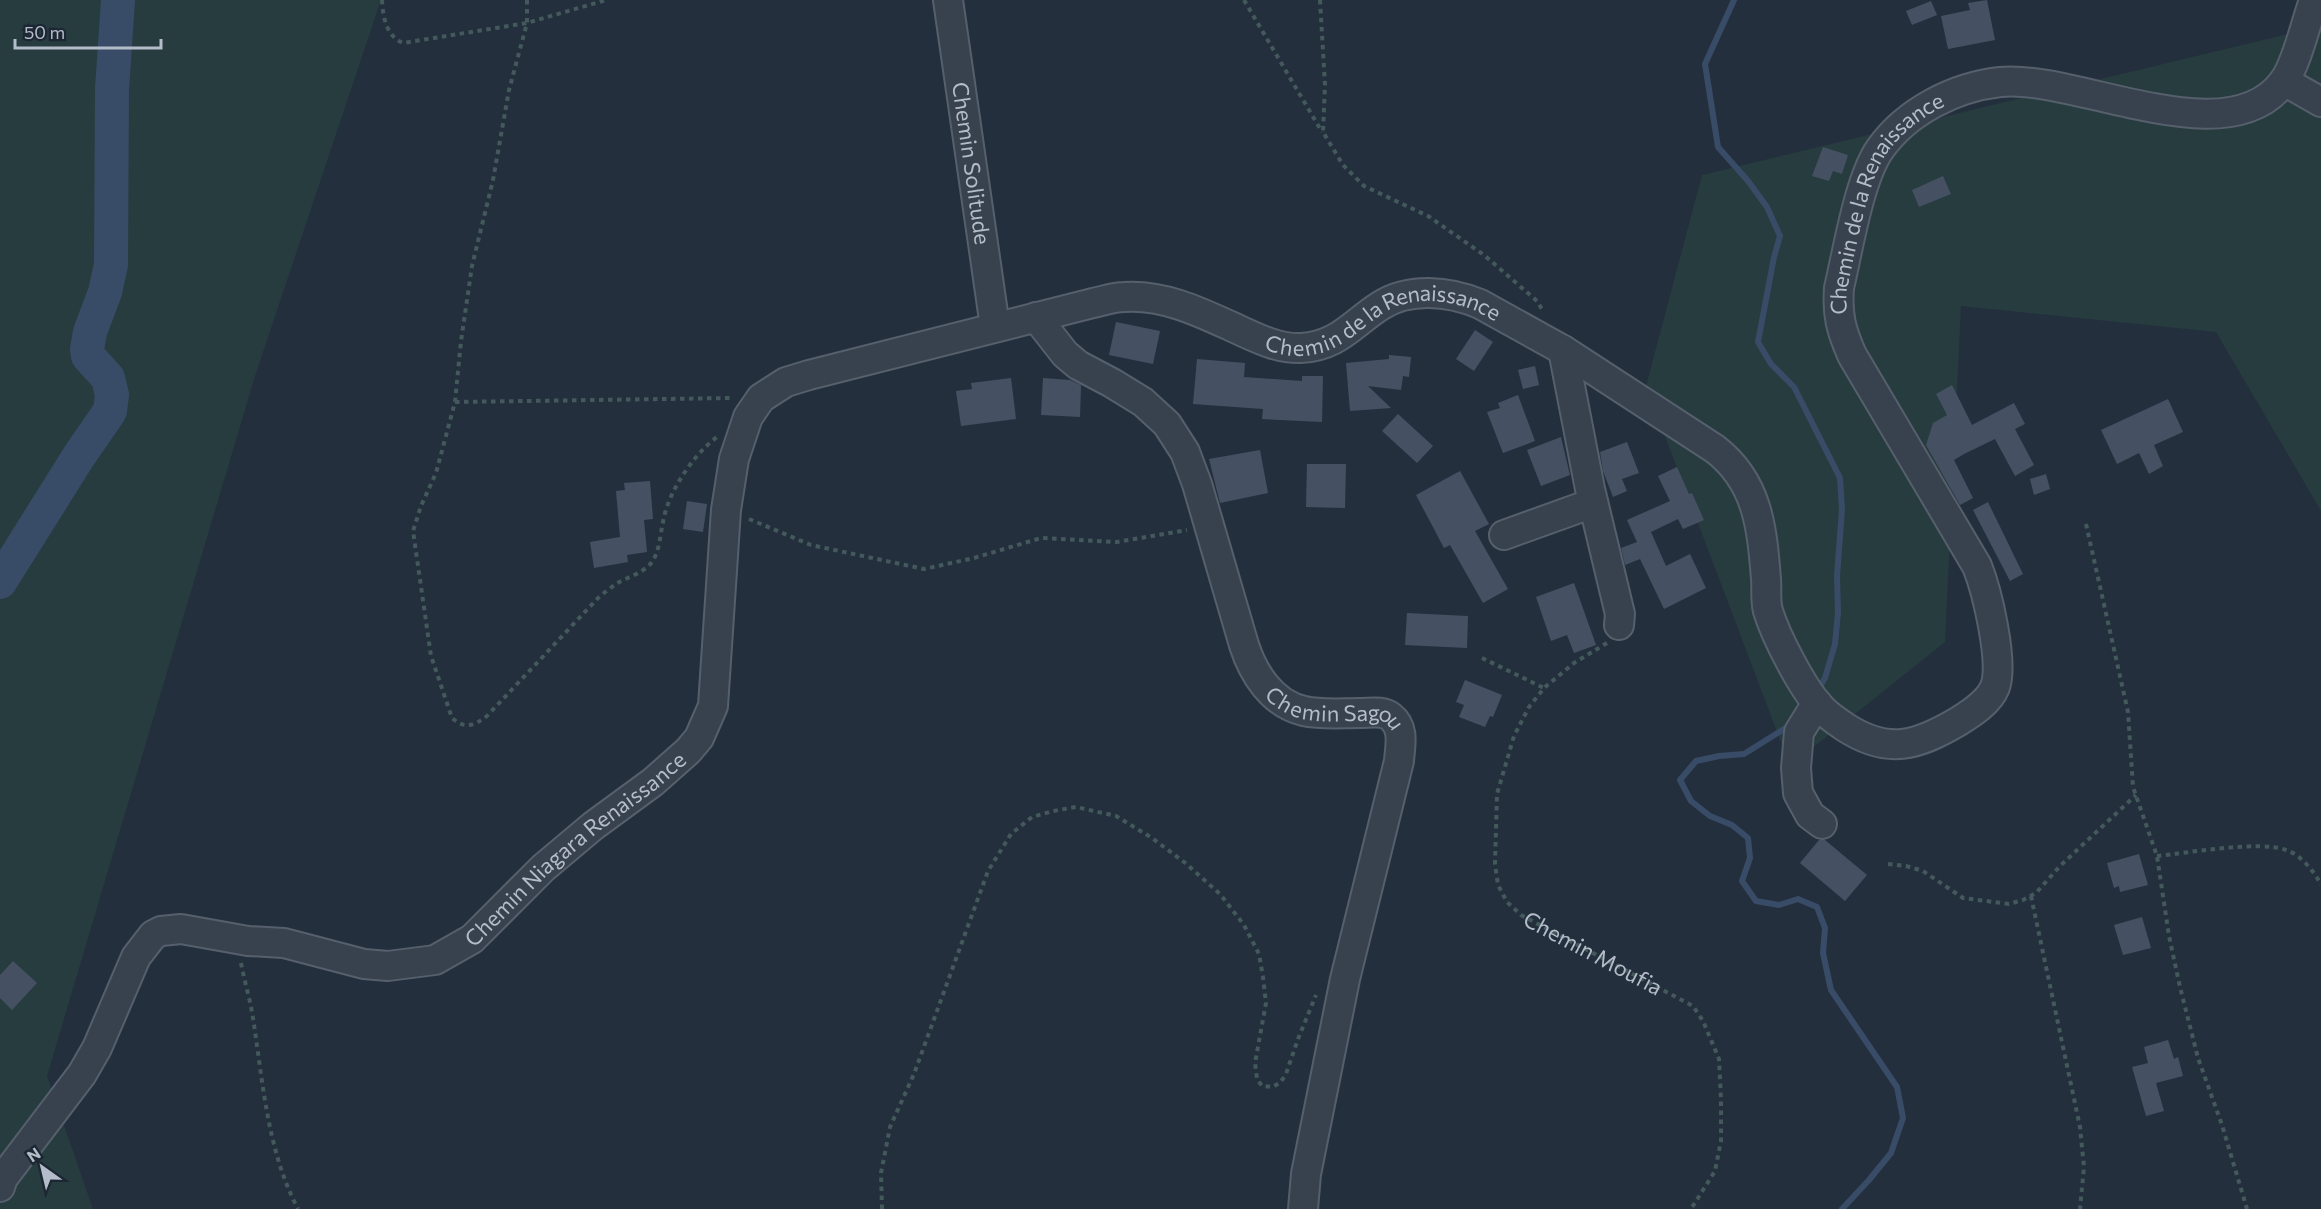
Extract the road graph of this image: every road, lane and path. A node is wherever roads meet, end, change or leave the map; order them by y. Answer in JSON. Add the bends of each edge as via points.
{"nodes":[{"id":1,"x":382,"y":0,"type":"edge"},
{"id":2,"x":527,"y":0,"type":"edge"},
{"id":3,"x":606,"y":0,"type":"edge"},
{"id":4,"x":948,"y":0,"type":"edge"},
{"id":5,"x":1244,"y":0,"type":"edge"},
{"id":6,"x":1320,"y":0,"type":"edge"},
{"id":7,"x":2314,"y":0,"type":"edge"},
{"id":8,"x":527,"y":23,"type":"junction"},
{"id":9,"x":2284,"y":81,"type":"junction"},
{"id":10,"x":2321,"y":102,"type":"edge"},
{"id":11,"x":1323,"y":132,"type":"junction"},
{"id":12,"x":1036,"y":317,"type":"junction"},
{"id":13,"x":1546,"y":317,"type":"dead end"},
{"id":14,"x":994,"y":327,"type":"junction"},
{"id":15,"x":1563,"y":351,"type":"junction"},
{"id":16,"x":455,"y":402,"type":"junction"},
{"id":17,"x":754,"y":407,"type":"junction"},
{"id":18,"x":1591,"y":496,"type":"junction"},
{"id":19,"x":726,"y":510,"type":"junction"},
{"id":20,"x":1522,"y":510,"type":"dead end"},
{"id":21,"x":2086,"y":524,"type":"dead end"},
{"id":22,"x":1209,"y":526,"type":"junction"},
{"id":23,"x":1504,"y":535,"type":"dead end"},
{"id":24,"x":1619,"y":625,"type":"joint"},
{"id":25,"x":1482,"y":658,"type":"dead end"},
{"id":26,"x":1544,"y":688,"type":"junction"},
{"id":27,"x":1817,"y":703,"type":"junction"},
{"id":28,"x":2136,"y":795,"type":"junction"},
{"id":29,"x":1822,"y":824,"type":"dead end"},
{"id":30,"x":2157,"y":856,"type":"junction"},
{"id":31,"x":1888,"y":864,"type":"dead end"},
{"id":32,"x":2321,"y":885,"type":"edge"},
{"id":33,"x":2031,"y":896,"type":"junction"},
{"id":34,"x":235,"y":939,"type":"junction"},
{"id":35,"x":1320,"y":984,"type":"dead end"},
{"id":36,"x":0,"y":1187,"type":"edge"},
{"id":37,"x":298,"y":1209,"type":"edge"},
{"id":38,"x":882,"y":1209,"type":"edge"},
{"id":39,"x":1303,"y":1209,"type":"edge"},
{"id":40,"x":1691,"y":1209,"type":"edge"},
{"id":41,"x":2080,"y":1209,"type":"edge"},
{"id":42,"x":2247,"y":1209,"type":"edge"}],
"edges":[{"from":1,"to":8,"type":"path","via":[[388,30],[393,39],[403,43]]},
{"from":2,"to":8,"type":"path"},
{"from":3,"to":8,"type":"path"},
{"from":4,"to":14,"type":"street","name":"Chemin Solitude"},
{"from":5,"to":11,"type":"path"},
{"from":6,"to":11,"type":"path","via":[[1325,85]]},
{"from":7,"to":9,"type":"street","name":"Chemin de la Renaissance"},
{"from":8,"to":16,"type":"path","via":[[472,266]]},
{"from":9,"to":10,"type":"street"},
{"from":9,"to":27,"type":"street","name":"Chemin de la Renaissance","via":[[2264,100],[2242,110],[2216,114],[2173,112],[2044,84],[2001,82],[1958,92],[1930,105],[1901,124],[1880,149],[1863,190],[1839,288],[1840,327],[1852,355],[1977,566],[1996,644],[1997,678],[1983,703],[1966,716],[1944,730],[1903,744],[1887,745],[1859,736]]},
{"from":11,"to":13,"type":"path","via":[[1342,165],[1364,186],[1428,216],[1484,255],[1537,301]]},
{"from":12,"to":14,"type":"street","name":"Chemin de la Renaissance"},
{"from":12,"to":15,"type":"street","name":"Chemin de la Renaissance","via":[[1122,297],[1138,297],[1173,303],[1274,345],[1299,348],[1334,340],[1390,300],[1439,293],[1473,301]]},
{"from":12,"to":22,"type":"street","name":"Chemin Sagou","via":[[1078,365],[1143,402],[1167,424],[1185,452]]},
{"from":14,"to":17,"type":"street","via":[[786,382]]},
{"from":15,"to":18,"type":"street"},
{"from":15,"to":27,"type":"street","name":"Chemin de la Renaissance","via":[[1714,448],[1742,476],[1758,515],[1768,611]]},
{"from":16,"to":17,"type":"path"},
{"from":16,"to":17,"type":"path","via":[[436,473],[413,531],[431,656],[452,718],[459,725],[469,726],[496,707],[598,598],[651,564],[670,499],[691,462]]},
{"from":17,"to":19,"type":"street","name":"Chemin Niagara Renaissance","via":[[734,459]]},
{"from":18,"to":20,"type":"street"},
{"from":18,"to":23,"type":"street"},
{"from":18,"to":24,"type":"street","via":[[1620,614]]},
{"from":19,"to":22,"type":"path","via":[[811,545],[924,569],[1041,538],[1117,542]]},
{"from":19,"to":34,"type":"street","name":"Chemin Niagara Renaissance","via":[[713,706],[699,738],[653,782],[543,868],[472,939],[435,960],[388,966],[364,964],[284,943]]},
{"from":21,"to":28,"type":"path","via":[[2128,712]]},
{"from":22,"to":39,"type":"street","name":"Chemin Sagou","via":[[1251,665],[1272,693],[1301,710],[1386,714],[1400,731],[1399,761],[1345,979],[1306,1174]]},
{"from":24,"to":26,"type":"path","name":"Chemin Moufia","via":[[1605,645]]},
{"from":25,"to":26,"type":"path"},
{"from":26,"to":40,"type":"path","name":"Chemin Moufia","via":[[1514,736],[1497,794],[1497,885],[1521,915],[1692,1006],[1703,1021],[1719,1059],[1721,1141],[1715,1171]]},
{"from":27,"to":29,"type":"street","via":[[1799,732],[1796,768],[1798,793],[1810,815]]},
{"from":28,"to":30,"type":"path"},
{"from":28,"to":33,"type":"path"},
{"from":30,"to":32,"type":"path","via":[[2237,848],[2287,850],[2304,862]]},
{"from":30,"to":42,"type":"path","via":[[2182,998]]},
{"from":31,"to":33,"type":"path","via":[[1923,871],[1963,898],[2009,904]]},
{"from":33,"to":41,"type":"path","via":[[2080,1126],[2084,1167]]},
{"from":34,"to":36,"type":"street","name":"Chemin Niagara Renaissance","via":[[171,929],[153,935],[136,957],[82,1074]]},
{"from":34,"to":37,"type":"path","via":[[278,1164]]},
{"from":35,"to":38,"type":"path","via":[[1286,1074],[1272,1087],[1262,1086],[1255,1064],[1266,1003],[1258,954],[1244,925],[1220,894],[1152,838],[1116,816],[1076,807],[1032,817],[1011,834],[988,871],[914,1074],[890,1126],[881,1173]]}]}
